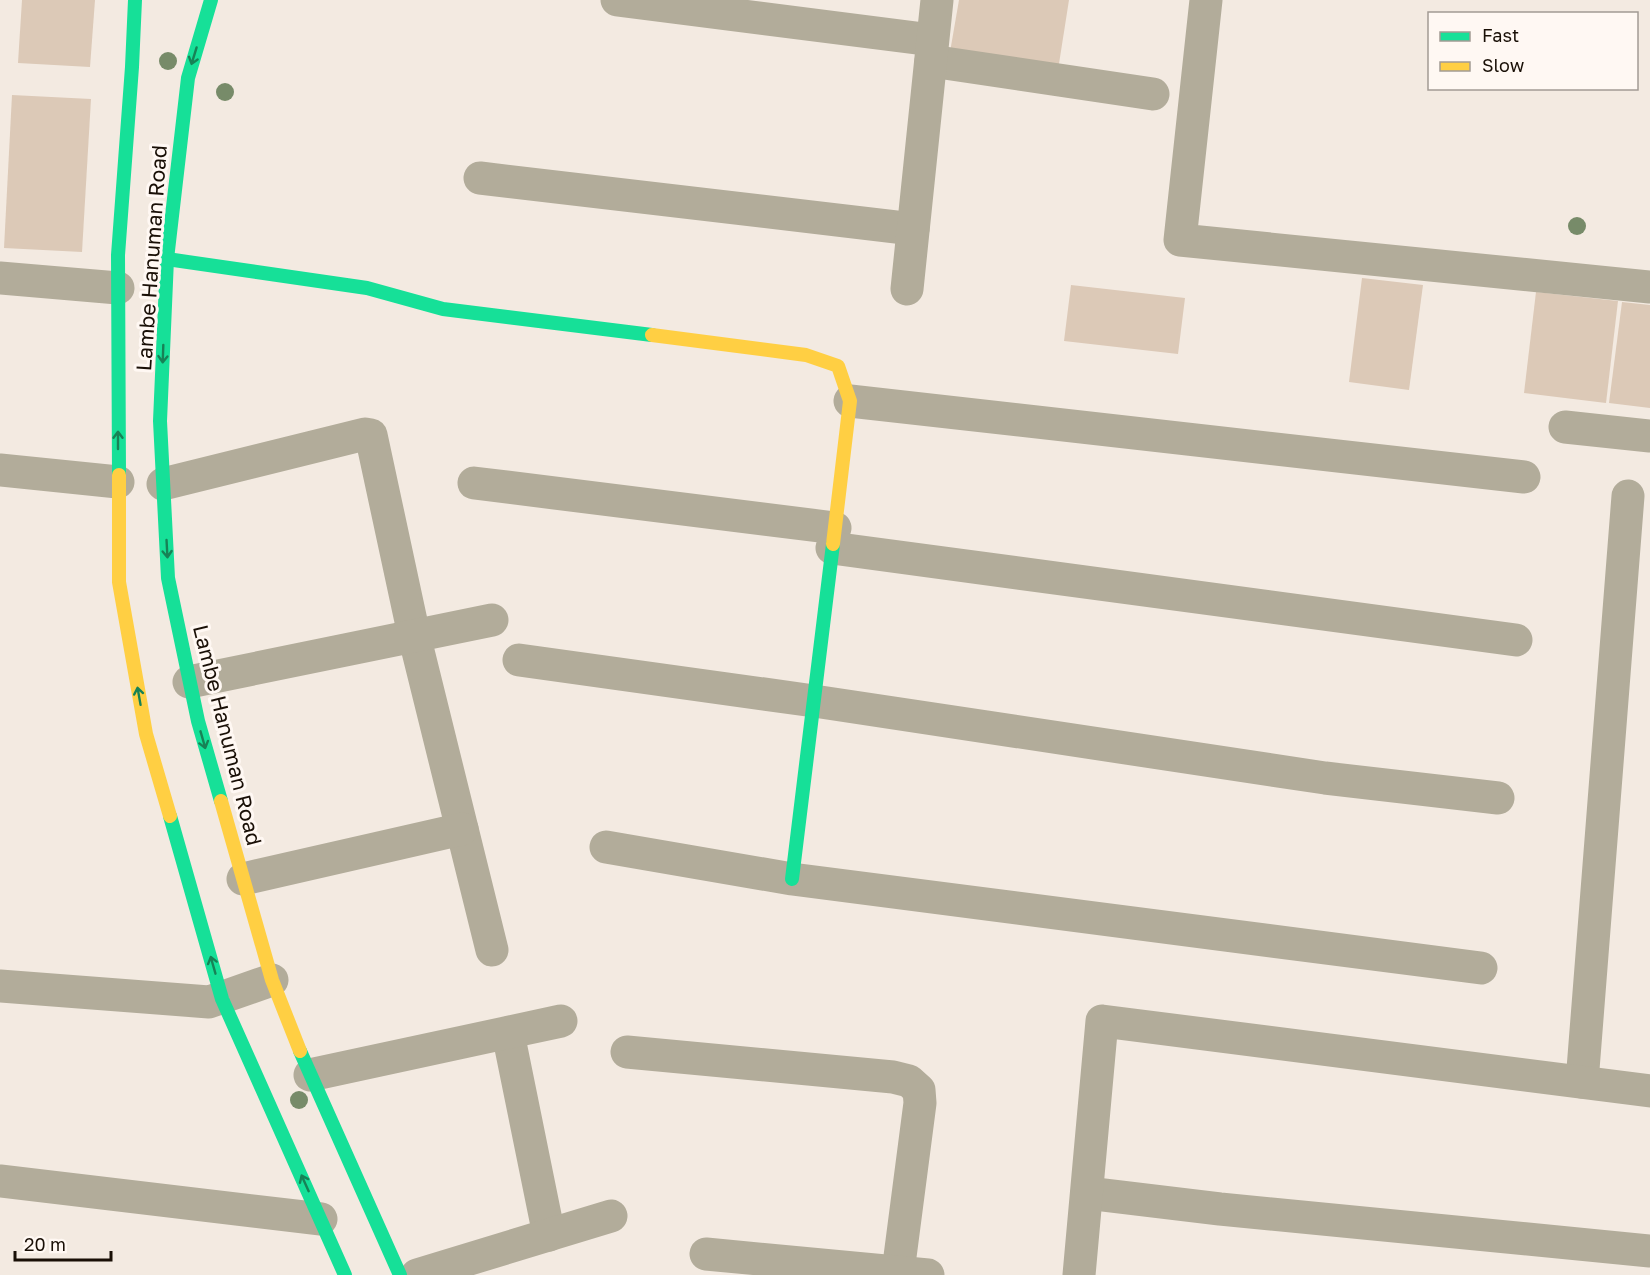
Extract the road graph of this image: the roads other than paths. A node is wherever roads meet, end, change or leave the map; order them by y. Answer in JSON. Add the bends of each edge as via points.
{"nodes":[{"id":1,"x":135,"y":0,"type":"edge"},
{"id":2,"x":211,"y":0,"type":"edge"},
{"id":3,"x":617,"y":0,"type":"edge"},
{"id":4,"x":937,"y":0,"type":"edge"},
{"id":5,"x":1206,"y":0,"type":"edge"},
{"id":6,"x":932,"y":51,"type":"junction"},
{"id":7,"x":1153,"y":94,"type":"dead end"},
{"id":8,"x":480,"y":178,"type":"dead end"},
{"id":9,"x":913,"y":229,"type":"junction"},
{"id":10,"x":167,"y":259,"type":"junction"},
{"id":11,"x":0,"y":278,"type":"edge"},
{"id":12,"x":1650,"y":287,"type":"edge"},
{"id":13,"x":118,"y":288,"type":"junction"},
{"id":14,"x":907,"y":289,"type":"dead end"},
{"id":15,"x":850,"y":401,"type":"junction"},
{"id":16,"x":1565,"y":427,"type":"dead end"},
{"id":17,"x":1650,"y":436,"type":"edge"},
{"id":18,"x":0,"y":470,"type":"edge"},
{"id":19,"x":1524,"y":477,"type":"dead end"},
{"id":20,"x":118,"y":482,"type":"junction"},
{"id":21,"x":474,"y":483,"type":"dead end"},
{"id":22,"x":164,"y":484,"type":"junction"},
{"id":23,"x":1628,"y":496,"type":"dead end"},
{"id":24,"x":833,"y":538,"type":"junction"},
{"id":25,"x":492,"y":620,"type":"dead end"},
{"id":26,"x":414,"y":635,"type":"junction"},
{"id":27,"x":1516,"y":640,"type":"dead end"},
{"id":28,"x":519,"y":660,"type":"dead end"},
{"id":29,"x":189,"y":682,"type":"junction"},
{"id":30,"x":814,"y":701,"type":"junction"},
{"id":31,"x":1498,"y":798,"type":"dead end"},
{"id":32,"x":462,"y":829,"type":"junction"},
{"id":33,"x":606,"y":847,"type":"dead end"},
{"id":34,"x":243,"y":879,"type":"junction"},
{"id":35,"x":792,"y":879,"type":"junction"},
{"id":36,"x":492,"y":950,"type":"dead end"},
{"id":37,"x":1481,"y":968,"type":"dead end"},
{"id":38,"x":272,"y":980,"type":"junction"},
{"id":39,"x":0,"y":986,"type":"edge"},
{"id":40,"x":222,"y":999,"type":"junction"},
{"id":41,"x":561,"y":1021,"type":"dead end"},
{"id":42,"x":508,"y":1033,"type":"junction"},
{"id":43,"x":627,"y":1052,"type":"dead end"},
{"id":44,"x":310,"y":1075,"type":"junction"},
{"id":45,"x":1582,"y":1082,"type":"junction"},
{"id":46,"x":1650,"y":1091,"type":"edge"},
{"id":47,"x":0,"y":1181,"type":"edge"},
{"id":48,"x":1087,"y":1193,"type":"junction"},
{"id":49,"x":611,"y":1216,"type":"dead end"},
{"id":50,"x":321,"y":1219,"type":"junction"},
{"id":51,"x":549,"y":1235,"type":"junction"},
{"id":52,"x":1650,"y":1251,"type":"edge"},
{"id":53,"x":706,"y":1254,"type":"dead end"},
{"id":54,"x":913,"y":1274,"type":"edge"},
{"id":55,"x":345,"y":1275,"type":"edge"},
{"id":56,"x":400,"y":1275,"type":"edge"},
{"id":57,"x":417,"y":1275,"type":"edge"},
{"id":58,"x":1079,"y":1275,"type":"edge"}],
"edges":[{"from":1,"to":13,"type":"main road","name":"Lambe Hanuman Road"},
{"from":2,"to":10,"type":"main road","name":"Lambe Hanuman Road","one_way":true,"via":[[188,78]]},
{"from":3,"to":6,"type":"street"},
{"from":4,"to":6,"type":"street"},
{"from":5,"to":12,"type":"street","via":[[1180,240]]},
{"from":6,"to":7,"type":"street"},
{"from":6,"to":9,"type":"street"},
{"from":8,"to":9,"type":"street"},
{"from":9,"to":14,"type":"street"},
{"from":10,"to":15,"type":"main road","via":[[367,288],[443,309],[806,355],[838,366]]},
{"from":10,"to":22,"type":"main road","name":"Lambe Hanuman Road","one_way":true,"via":[[160,421]]},
{"from":11,"to":13,"type":"street"},
{"from":20,"to":13,"type":"main road","name":"Lambe Hanuman Road","one_way":true},
{"from":15,"to":19,"type":"street"},
{"from":15,"to":24,"type":"main road"},
{"from":16,"to":17,"type":"street"},
{"from":18,"to":20,"type":"street"},
{"from":40,"to":20,"type":"main road","name":"Lambe Hanuman Road","one_way":true,"via":[[146,734],[119,582]]},
{"from":21,"to":24,"type":"street"},
{"from":22,"to":26,"type":"street","via":[[371,435]]},
{"from":22,"to":29,"type":"main road","name":"Lambe Hanuman Road","one_way":true,"via":[[168,578]]},
{"from":23,"to":45,"type":"street"},
{"from":24,"to":27,"type":"street"},
{"from":24,"to":30,"type":"main road"},
{"from":25,"to":26,"type":"street"},
{"from":26,"to":29,"type":"street"},
{"from":26,"to":32,"type":"street"},
{"from":28,"to":30,"type":"street"},
{"from":29,"to":34,"type":"main road","name":"Lambe Hanuman Road","one_way":true},
{"from":30,"to":31,"type":"street","via":[[1324,778]]},
{"from":30,"to":35,"type":"main road"},
{"from":32,"to":34,"type":"street"},
{"from":32,"to":36,"type":"street"},
{"from":33,"to":35,"type":"street"},
{"from":34,"to":38,"type":"main road","name":"Lambe Hanuman Road"},
{"from":35,"to":37,"type":"street"},
{"from":38,"to":40,"type":"street"},
{"from":38,"to":44,"type":"main road","name":"Lambe Hanuman Road"},
{"from":39,"to":40,"type":"street","via":[[209,1002]]},
{"from":50,"to":40,"type":"main road","name":"Lambe Hanuman Road","one_way":true},
{"from":41,"to":42,"type":"street"},
{"from":42,"to":44,"type":"street"},
{"from":42,"to":51,"type":"street"},
{"from":43,"to":54,"type":"street","via":[[909,1081],[919,1090],[920,1103]]},
{"from":44,"to":56,"type":"main road","name":"Lambe Hanuman Road"},
{"from":45,"to":46,"type":"street"},
{"from":45,"to":48,"type":"street","via":[[1102,1021]]},
{"from":47,"to":50,"type":"street"},
{"from":48,"to":52,"type":"street"},
{"from":48,"to":58,"type":"street"},
{"from":49,"to":51,"type":"street"},
{"from":50,"to":55,"type":"main road","name":"Lambe Hanuman Road"},
{"from":51,"to":57,"type":"street"},
{"from":53,"to":54,"type":"street"}]}
